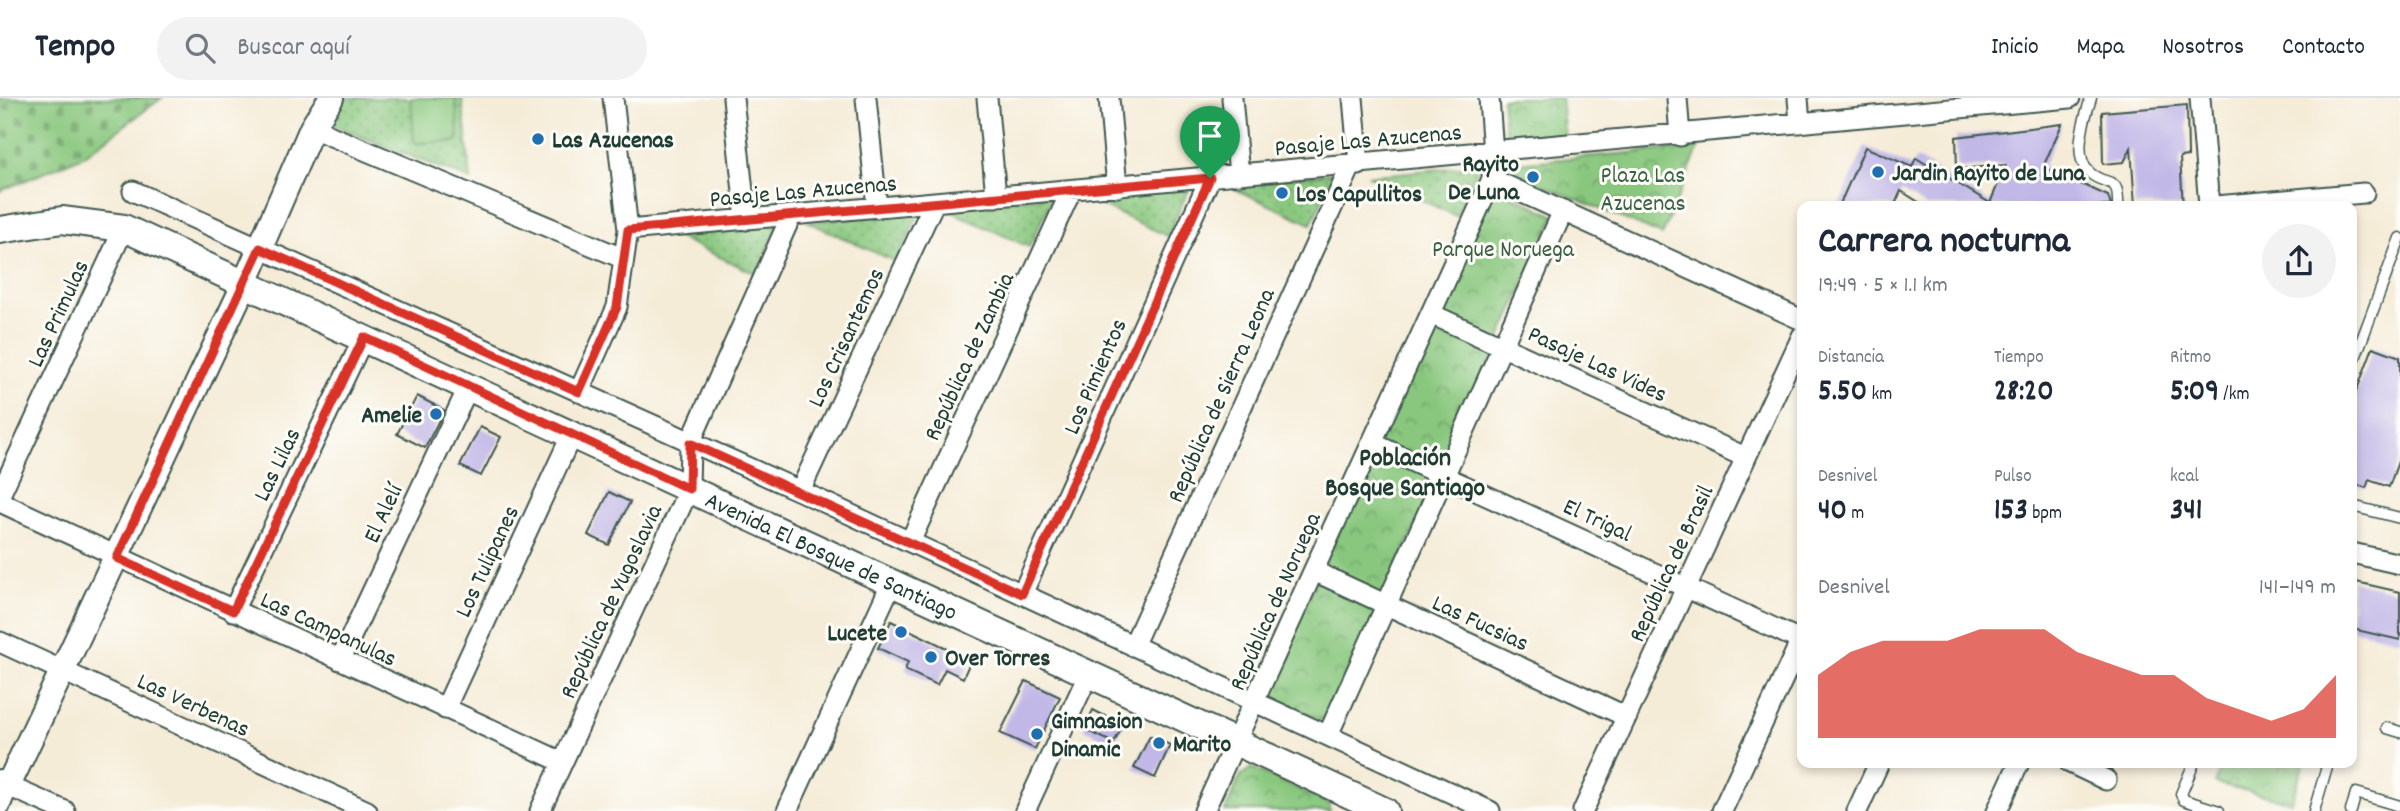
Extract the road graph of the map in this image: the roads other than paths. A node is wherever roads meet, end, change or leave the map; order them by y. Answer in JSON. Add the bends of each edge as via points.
{"nodes":[{"id":1,"x":331,"y":98,"type":"edge"},
{"id":2,"x":613,"y":98,"type":"edge"},
{"id":3,"x":733,"y":98,"type":"edge"},
{"id":4,"x":866,"y":98,"type":"edge"},
{"id":5,"x":987,"y":98,"type":"edge"},
{"id":6,"x":1110,"y":98,"type":"edge"},
{"id":7,"x":1231,"y":98,"type":"edge"},
{"id":8,"x":1353,"y":98,"type":"edge"},
{"id":9,"x":1489,"y":98,"type":"edge"},
{"id":10,"x":1677,"y":98,"type":"edge"},
{"id":11,"x":1798,"y":98,"type":"edge"},
{"id":12,"x":2070,"y":98,"type":"edge"},
{"id":13,"x":2091,"y":98,"type":"edge"},
{"id":14,"x":2200,"y":98,"type":"edge"},
{"id":15,"x":1920,"y":105,"type":"edge"},
{"id":16,"x":1800,"y":123,"type":"junction"},
{"id":17,"x":313,"y":128,"type":"junction"},
{"id":18,"x":1680,"y":136,"type":"junction"},
{"id":19,"x":1493,"y":153,"type":"junction"},
{"id":20,"x":1355,"y":165,"type":"junction"},
{"id":21,"x":1238,"y":175,"type":"junction"},
{"id":22,"x":1210,"y":178,"type":"junction"},
{"id":23,"x":1492,"y":179,"type":"junction"},
{"id":24,"x":1117,"y":187,"type":"junction"},
{"id":25,"x":133,"y":191,"type":"dead end"},
{"id":26,"x":1071,"y":191,"type":"junction"},
{"id":27,"x":2364,"y":193,"type":"dead end"},
{"id":28,"x":996,"y":197,"type":"junction"},
{"id":29,"x":2118,"y":201,"type":"edge"},
{"id":30,"x":2209,"y":201,"type":"edge"},
{"id":31,"x":2273,"y":201,"type":"edge"},
{"id":32,"x":934,"y":203,"type":"junction"},
{"id":33,"x":877,"y":208,"type":"junction"},
{"id":34,"x":1563,"y":211,"type":"junction"},
{"id":35,"x":791,"y":216,"type":"junction"},
{"id":36,"x":746,"y":220,"type":"junction"},
{"id":37,"x":124,"y":228,"type":"junction"},
{"id":38,"x":0,"y":230,"type":"edge"},
{"id":39,"x":628,"y":230,"type":"junction"},
{"id":40,"x":2400,"y":238,"type":"edge"},
{"id":41,"x":260,"y":248,"type":"junction"},
{"id":42,"x":622,"y":258,"type":"junction"},
{"id":43,"x":244,"y":285,"type":"junction"},
{"id":44,"x":1431,"y":314,"type":"junction"},
{"id":45,"x":1797,"y":318,"type":"edge"},
{"id":46,"x":364,"y":337,"type":"junction"},
{"id":47,"x":1503,"y":346,"type":"junction"},
{"id":48,"x":1797,"y":347,"type":"edge"},
{"id":49,"x":2357,"y":353,"type":"edge"},
{"id":50,"x":469,"y":386,"type":"junction"},
{"id":51,"x":579,"y":392,"type":"junction"},
{"id":52,"x":572,"y":434,"type":"junction"},
{"id":53,"x":690,"y":443,"type":"junction"},
{"id":54,"x":1372,"y":443,"type":"junction"},
{"id":55,"x":1745,"y":457,"type":"junction"},
{"id":56,"x":1445,"y":476,"type":"junction"},
{"id":57,"x":689,"y":489,"type":"junction"},
{"id":58,"x":800,"y":491,"type":"junction"},
{"id":59,"x":0,"y":495,"type":"edge"},
{"id":60,"x":0,"y":502,"type":"edge"},
{"id":61,"x":2357,"y":507,"type":"edge"},
{"id":62,"x":2400,"y":518,"type":"edge"},
{"id":63,"x":910,"y":542,"type":"junction"},
{"id":64,"x":2357,"y":554,"type":"edge"},
{"id":65,"x":117,"y":558,"type":"junction"},
{"id":66,"x":2400,"y":564,"type":"edge"},
{"id":67,"x":1314,"y":571,"type":"junction"},
{"id":68,"x":892,"y":582,"type":"junction"},
{"id":69,"x":1685,"y":586,"type":"junction"},
{"id":70,"x":1022,"y":594,"type":"junction"},
{"id":71,"x":1387,"y":605,"type":"junction"},
{"id":72,"x":233,"y":611,"type":"junction"},
{"id":73,"x":1797,"y":638,"type":"edge"},
{"id":74,"x":0,"y":642,"type":"edge"},
{"id":75,"x":1133,"y":646,"type":"junction"},
{"id":76,"x":1797,"y":651,"type":"edge"},
{"id":77,"x":340,"y":660,"type":"junction"},
{"id":78,"x":63,"y":671,"type":"junction"},
{"id":79,"x":1089,"y":673,"type":"junction"},
{"id":80,"x":1255,"y":702,"type":"junction"},
{"id":81,"x":445,"y":709,"type":"junction"},
{"id":82,"x":1627,"y":717,"type":"junction"},
{"id":83,"x":2387,"y":728,"type":"dead end"},
{"id":84,"x":2400,"y":732,"type":"edge"},
{"id":85,"x":1328,"y":736,"type":"junction"},
{"id":86,"x":1236,"y":742,"type":"junction"},
{"id":87,"x":562,"y":762,"type":"junction"},
{"id":88,"x":1877,"y":768,"type":"edge"},
{"id":89,"x":2017,"y":768,"type":"edge"},
{"id":90,"x":2081,"y":768,"type":"edge"},
{"id":91,"x":2192,"y":768,"type":"edge"},
{"id":92,"x":2327,"y":768,"type":"edge"},
{"id":93,"x":2106,"y":780,"type":"dead end"},
{"id":94,"x":3,"y":791,"type":"edge"},
{"id":95,"x":1351,"y":804,"type":"edge"},
{"id":96,"x":2400,"y":806,"type":"edge"},
{"id":97,"x":65,"y":811,"type":"edge"},
{"id":98,"x":367,"y":811,"type":"edge"},
{"id":99,"x":540,"y":811,"type":"edge"},
{"id":100,"x":787,"y":811,"type":"edge"},
{"id":101,"x":1026,"y":811,"type":"edge"},
{"id":102,"x":1204,"y":811,"type":"edge"},
{"id":103,"x":1385,"y":811,"type":"edge"},
{"id":104,"x":1490,"y":811,"type":"edge"},
{"id":105,"x":1583,"y":811,"type":"edge"},
{"id":106,"x":1722,"y":811,"type":"edge"},
{"id":107,"x":1857,"y":811,"type":"edge"},
{"id":108,"x":1997,"y":811,"type":"edge"},
{"id":109,"x":2219,"y":811,"type":"edge"},
{"id":110,"x":2314,"y":811,"type":"edge"},
{"id":111,"x":2351,"y":811,"type":"edge"}],
"edges":[{"from":1,"to":17,"type":"street"},
{"from":2,"to":39,"type":"street"},
{"from":3,"to":36,"type":"street"},
{"from":4,"to":33,"type":"street"},
{"from":5,"to":28,"type":"street"},
{"from":6,"to":24,"type":"street"},
{"from":7,"to":21,"type":"street"},
{"from":8,"to":20,"type":"street","name":"República de Sierra Leona"},
{"from":9,"to":19,"type":"street","name":"República de Noruega"},
{"from":10,"to":18,"type":"street"},
{"from":11,"to":16,"type":"street"},
{"from":12,"to":15,"type":"street","name":"Pasaje Las Azucenas"},
{"from":13,"to":29,"type":"lane","via":[[2080,131],[2087,170],[2112,181]]},
{"from":14,"to":30,"type":"street"},
{"from":15,"to":16,"type":"street","name":"Pasaje Las Azucenas"},
{"from":16,"to":18,"type":"street","name":"Pasaje Las Azucenas"},
{"from":17,"to":41,"type":"street"},
{"from":17,"to":42,"type":"street"},
{"from":18,"to":19,"type":"street","name":"Pasaje Las Azucenas"},
{"from":19,"to":20,"type":"street","name":"Pasaje Las Azucenas"},
{"from":19,"to":23,"type":"street","name":"República de Noruega"},
{"from":20,"to":21,"type":"street","name":"Pasaje Las Azucenas"},
{"from":20,"to":75,"type":"street","name":"República de Sierra Leona"},
{"from":21,"to":22,"type":"street","name":"Pasaje Las Azucenas"},
{"from":22,"to":24,"type":"street","name":"Pasaje Las Azucenas"},
{"from":22,"to":70,"type":"street","name":"Los Pimientos"},
{"from":23,"to":34,"type":"street"},
{"from":23,"to":44,"type":"street","name":"República de Noruega"},
{"from":24,"to":26,"type":"street","name":"Pasaje Las Azucenas"},
{"from":25,"to":41,"type":"street","name":"Avenida El Bosque de Santiago"},
{"from":26,"to":28,"type":"street","name":"Pasaje Las Azucenas"},
{"from":26,"to":63,"type":"street","name":"República de Zambia"},
{"from":27,"to":31,"type":"street"},
{"from":28,"to":32,"type":"street","name":"Pasaje Las Azucenas"},
{"from":32,"to":33,"type":"street","name":"Pasaje Las Azucenas"},
{"from":32,"to":58,"type":"street","name":"Los Crisantemos"},
{"from":33,"to":35,"type":"street","name":"Pasaje Las Azucenas"},
{"from":34,"to":45,"type":"street"},
{"from":34,"to":47,"type":"street"},
{"from":35,"to":36,"type":"street","name":"Pasaje Las Azucenas"},
{"from":35,"to":53,"type":"street","name":"República de Yugoslavia"},
{"from":36,"to":39,"type":"street","name":"Pasaje Las Azucenas"},
{"from":37,"to":38,"type":"main road","name":"Avenida El Bosque de Santiago","via":[[62,220]]},
{"from":37,"to":43,"type":"main road","name":"Avenida El Bosque de Santiago"},
{"from":37,"to":59,"type":"street","name":"Las Primulas"},
{"from":39,"to":42,"type":"street"},
{"from":40,"to":49,"type":"lane"},
{"from":41,"to":43,"type":"street"},
{"from":41,"to":51,"type":"street","name":"Avenida El Bosque de Santiago"},
{"from":42,"to":51,"type":"street","via":[[617,307]]},
{"from":43,"to":46,"type":"main road","name":"Avenida El Bosque de Santiago"},
{"from":43,"to":65,"type":"street"},
{"from":44,"to":47,"type":"street","name":"Pasaje Las Vides"},
{"from":44,"to":54,"type":"street","name":"República de Noruega"},
{"from":46,"to":50,"type":"main road","name":"Avenida El Bosque de Santiago"},
{"from":46,"to":72,"type":"street","name":"Las Lilas"},
{"from":47,"to":55,"type":"street","name":"Pasaje Las Vides"},
{"from":47,"to":56,"type":"street"},
{"from":48,"to":55,"type":"street","name":"República de Brasil"},
{"from":50,"to":52,"type":"main road","name":"Avenida El Bosque de Santiago"},
{"from":50,"to":77,"type":"street","name":"El Alelí"},
{"from":51,"to":53,"type":"street","name":"Avenida El Bosque de Santiago"},
{"from":52,"to":57,"type":"main road","name":"Avenida El Bosque de Santiago"},
{"from":52,"to":81,"type":"street","name":"Los Tulipanes"},
{"from":53,"to":57,"type":"street","name":"República de Yugoslavia"},
{"from":53,"to":58,"type":"street","name":"Avenida El Bosque de Santiago"},
{"from":54,"to":56,"type":"street","name":"El Trigal"},
{"from":54,"to":67,"type":"street","name":"República de Noruega"},
{"from":55,"to":69,"type":"street","name":"República de Brasil"},
{"from":56,"to":69,"type":"street","name":"El Trigal"},
{"from":56,"to":71,"type":"street"},
{"from":57,"to":68,"type":"main road","name":"Avenida El Bosque de Santiago"},
{"from":57,"to":87,"type":"street","name":"República de Yugoslavia"},
{"from":58,"to":63,"type":"street","name":"Avenida El Bosque de Santiago"},
{"from":60,"to":65,"type":"street","name":"Las Campanulas"},
{"from":61,"to":62,"type":"lane"},
{"from":63,"to":70,"type":"street","name":"Avenida El Bosque de Santiago"},
{"from":64,"to":66,"type":"street"},
{"from":65,"to":72,"type":"street","name":"Las Campanulas"},
{"from":65,"to":78,"type":"street"},
{"from":67,"to":71,"type":"street","name":"Las Fucsias"},
{"from":67,"to":80,"type":"street","name":"República de Noruega"},
{"from":68,"to":79,"type":"main road","name":"Avenida El Bosque de Santiago"},
{"from":68,"to":100,"type":"street"},
{"from":69,"to":73,"type":"street","name":"El Trigal"},
{"from":69,"to":82,"type":"street","name":"República de Brasil"},
{"from":70,"to":75,"type":"street","name":"Avenida El Bosque de Santiago"},
{"from":71,"to":82,"type":"street","name":"Las Fucsias"},
{"from":71,"to":85,"type":"street"},
{"from":72,"to":77,"type":"street","name":"Las Campanulas"},
{"from":74,"to":78,"type":"street","name":"Las Verbenas"},
{"from":75,"to":80,"type":"street","name":"Avenida El Bosque de Santiago"},
{"from":76,"to":106,"type":"street"},
{"from":77,"to":81,"type":"street","name":"Las Campanulas"},
{"from":78,"to":94,"type":"street"},
{"from":78,"to":98,"type":"street","name":"Las Verbenas"},
{"from":79,"to":86,"type":"main road","name":"Avenida El Bosque de Santiago"},
{"from":79,"to":101,"type":"street"},
{"from":80,"to":85,"type":"street","name":"Avenida El Bosque de Santiago"},
{"from":80,"to":86,"type":"street","name":"República de Noruega"},
{"from":81,"to":87,"type":"street","name":"Las Campanulas"},
{"from":82,"to":105,"type":"street","name":"República de Brasil"},
{"from":83,"to":84,"type":"lane"},
{"from":85,"to":104,"type":"street","name":"Avenida El Bosque de Santiago"},
{"from":86,"to":95,"type":"main road","name":"Avenida El Bosque de Santiago"},
{"from":86,"to":102,"type":"street","name":"República de Noruega"},
{"from":87,"to":99,"type":"street","name":"República de Yugoslavia"},
{"from":88,"to":107,"type":"street"},
{"from":89,"to":108,"type":"street"},
{"from":90,"to":93,"type":"street"},
{"from":91,"to":109,"type":"lane","via":[[2184,800]]},
{"from":92,"to":110,"type":"lane"},
{"from":94,"to":97,"type":"street"},
{"from":95,"to":103,"type":"main road","name":"Avenida El Bosque de Santiago"},
{"from":96,"to":111,"type":"lane","via":[[2356,793]]}]}
